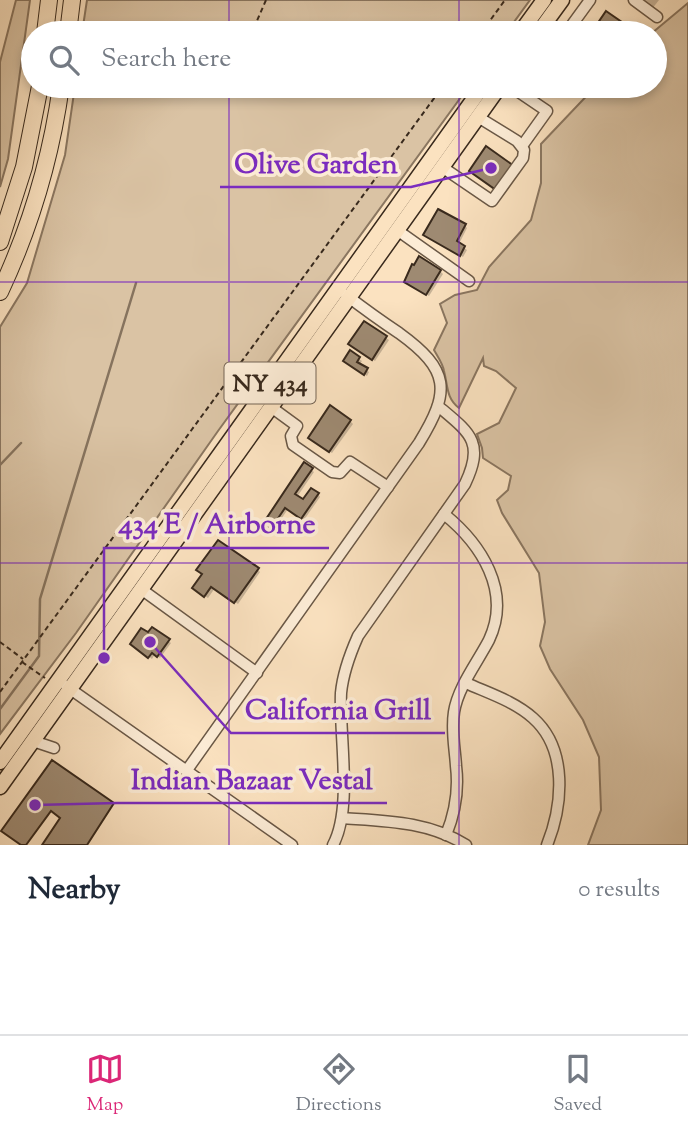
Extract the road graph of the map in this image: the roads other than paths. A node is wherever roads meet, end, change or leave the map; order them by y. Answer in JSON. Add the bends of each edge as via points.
{"nodes":[{"id":1,"x":48,"y":0,"type":"edge"},
{"id":2,"x":72,"y":0,"type":"edge"},
{"id":3,"x":544,"y":0,"type":"edge"},
{"id":4,"x":562,"y":0,"type":"edge"},
{"id":5,"x":590,"y":0,"type":"edge"},
{"id":6,"x":634,"y":0,"type":"edge"},
{"id":7,"x":657,"y":17,"type":"dead end"},
{"id":8,"x":46,"y":21,"type":"edge"},
{"id":9,"x":69,"y":21,"type":"edge"},
{"id":10,"x":529,"y":21,"type":"edge"},
{"id":11,"x":547,"y":21,"type":"edge"},
{"id":12,"x":575,"y":21,"type":"edge"},
{"id":13,"x":38,"y":98,"type":"edge"},
{"id":14,"x":59,"y":98,"type":"edge"},
{"id":15,"x":474,"y":98,"type":"edge"},
{"id":16,"x":491,"y":98,"type":"edge"},
{"id":17,"x":528,"y":98,"type":"edge"},
{"id":18,"x":478,"y":117,"type":"junction"},
{"id":19,"x":522,"y":146,"type":"junction"},
{"id":20,"x":442,"y":167,"type":"junction"},
{"id":21,"x":397,"y":230,"type":"junction"},
{"id":22,"x":0,"y":242,"type":"edge"},
{"id":23,"x":469,"y":281,"type":"dead end"},
{"id":24,"x":337,"y":289,"type":"junction"},
{"id":25,"x":0,"y":292,"type":"edge"},
{"id":26,"x":350,"y":298,"type":"junction"},
{"id":27,"x":438,"y":406,"type":"junction"},
{"id":28,"x":271,"y":407,"type":"junction"},
{"id":29,"x":388,"y":487,"type":"junction"},
{"id":30,"x":444,"y":514,"type":"junction"},
{"id":31,"x":141,"y":589,"type":"junction"},
{"id":32,"x":257,"y":673,"type":"junction"},
{"id":33,"x":51,"y":678,"type":"junction"},
{"id":34,"x":466,"y":683,"type":"junction"},
{"id":35,"x":71,"y":689,"type":"junction"},
{"id":36,"x":33,"y":741,"type":"junction"},
{"id":37,"x":54,"y":748,"type":"dead end"},
{"id":38,"x":0,"y":762,"type":"edge"},
{"id":39,"x":187,"y":770,"type":"junction"},
{"id":40,"x":0,"y":788,"type":"edge"},
{"id":41,"x":342,"y":818,"type":"junction"},
{"id":42,"x":446,"y":835,"type":"junction"},
{"id":43,"x":292,"y":845,"type":"edge"},
{"id":44,"x":333,"y":845,"type":"edge"},
{"id":45,"x":466,"y":845,"type":"edge"},
{"id":46,"x":547,"y":845,"type":"edge"}],
"edges":[{"from":1,"to":8,"type":"highway"},
{"from":2,"to":9,"type":"highway"},
{"from":3,"to":10,"type":"main road"},
{"from":4,"to":11,"type":"main road"},
{"from":5,"to":12,"type":"street"},
{"from":6,"to":7,"type":"street"},
{"from":13,"to":22,"type":"highway","via":[[24,167]]},
{"from":14,"to":25,"type":"highway","via":[[34,208]]},
{"from":15,"to":24,"type":"main road","number":"NY 434"},
{"from":16,"to":18,"type":"main road","number":"NY 434"},
{"from":17,"to":19,"type":"street","via":[[547,111]]},
{"from":18,"to":19,"type":"street"},
{"from":18,"to":20,"type":"main road","number":"NY 434"},
{"from":19,"to":20,"type":"street","via":[[523,158],[492,201]]},
{"from":20,"to":21,"type":"main road","number":"NY 434"},
{"from":21,"to":23,"type":"street"},
{"from":21,"to":26,"type":"main road","number":"NY 434"},
{"from":24,"to":26,"type":"street"},
{"from":24,"to":33,"type":"main road","number":"NY 434"},
{"from":26,"to":27,"type":"street","via":[[431,359],[439,374]]},
{"from":26,"to":28,"type":"main road","number":"NY 434"},
{"from":27,"to":29,"type":"street","via":[[433,421]]},
{"from":27,"to":30,"type":"street","via":[[470,436],[475,456],[465,484]]},
{"from":28,"to":29,"type":"street","via":[[297,426],[291,436],[293,445],[321,465],[336,474],[350,461]]},
{"from":28,"to":31,"type":"main road","number":"NY 434"},
{"from":29,"to":32,"type":"street"},
{"from":30,"to":34,"type":"street","via":[[477,546],[497,596],[490,637]]},
{"from":30,"to":41,"type":"street","via":[[358,636],[349,658],[341,691]]},
{"from":31,"to":32,"type":"street"},
{"from":31,"to":35,"type":"main road","number":"NY 434"},
{"from":32,"to":39,"type":"street"},
{"from":33,"to":35,"type":"street"},
{"from":33,"to":38,"type":"main road","number":"NY 434"},
{"from":34,"to":42,"type":"street","via":[[453,714],[457,780]]},
{"from":34,"to":46,"type":"street","via":[[520,708],[551,742],[559,774]]},
{"from":35,"to":36,"type":"main road","number":"NY 434"},
{"from":35,"to":39,"type":"street"},
{"from":36,"to":37,"type":"street"},
{"from":36,"to":40,"type":"main road","number":"NY 434"},
{"from":39,"to":43,"type":"street"},
{"from":41,"to":42,"type":"street","via":[[400,821]]},
{"from":41,"to":44,"type":"street"},
{"from":42,"to":45,"type":"street"}]}
